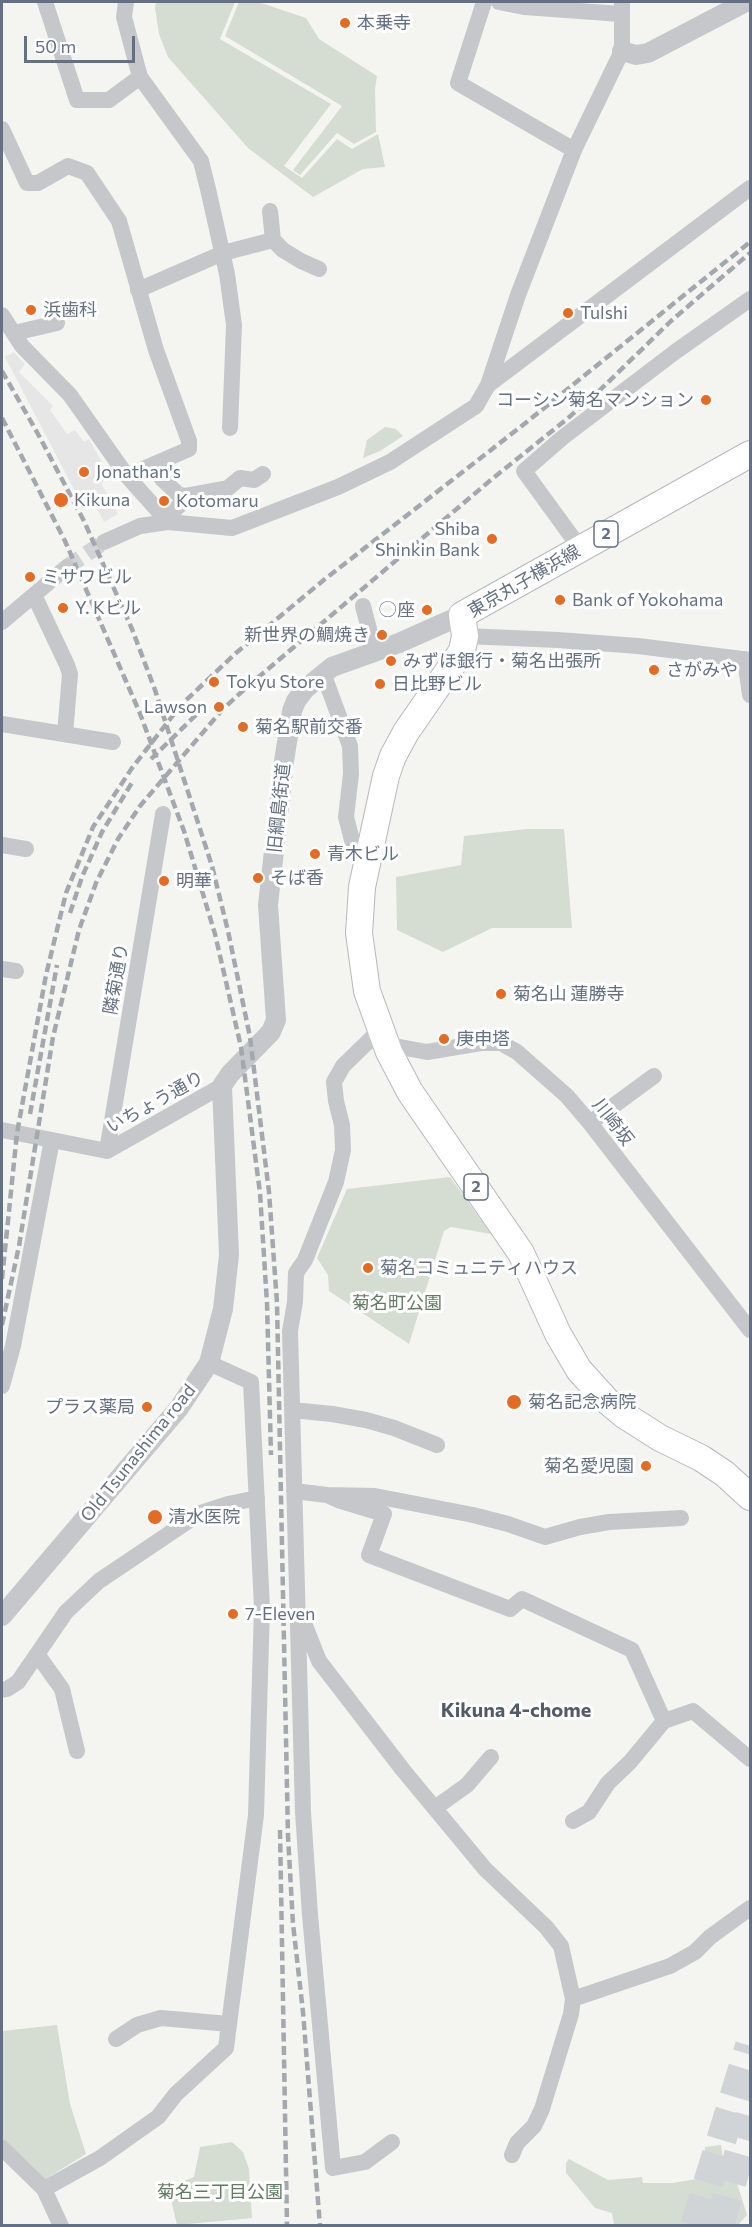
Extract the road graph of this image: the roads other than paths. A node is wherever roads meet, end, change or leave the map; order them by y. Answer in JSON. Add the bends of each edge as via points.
{"nodes":[{"id":1,"x":45,"y":2,"type":"edge"},
{"id":2,"x":126,"y":2,"type":"edge"},
{"id":3,"x":484,"y":2,"type":"edge"},
{"id":4,"x":499,"y":2,"type":"edge"},
{"id":5,"x":746,"y":2,"type":"edge"},
{"id":6,"x":622,"y":8,"type":"edge"},
{"id":7,"x":622,"y":51,"type":"junction"},
{"id":8,"x":140,"y":77,"type":"junction"},
{"id":9,"x":2,"y":129,"type":"edge"},
{"id":10,"x":574,"y":150,"type":"junction"},
{"id":11,"x":750,"y":188,"type":"edge"},
{"id":12,"x":270,"y":211,"type":"dead end"},
{"id":13,"x":273,"y":240,"type":"junction"},
{"id":14,"x":222,"y":253,"type":"junction"},
{"id":15,"x":319,"y":269,"type":"dead end"},
{"id":16,"x":138,"y":290,"type":"junction"},
{"id":17,"x":750,"y":299,"type":"edge"},
{"id":18,"x":2,"y":315,"type":"edge"},
{"id":19,"x":57,"y":323,"type":"dead end"},
{"id":20,"x":14,"y":333,"type":"junction"},
{"id":21,"x":488,"y":385,"type":"junction"},
{"id":22,"x":230,"y":428,"type":"dead end"},
{"id":23,"x":750,"y":454,"type":"edge"},
{"id":24,"x":154,"y":464,"type":"junction"},
{"id":25,"x":263,"y":474,"type":"dead end"},
{"id":26,"x":127,"y":476,"type":"junction"},
{"id":27,"x":184,"y":496,"type":"junction"},
{"id":28,"x":166,"y":520,"type":"junction"},
{"id":29,"x":105,"y":542,"type":"tunnel mouth"},
{"id":30,"x":580,"y":548,"type":"junction"},
{"id":31,"x":67,"y":567,"type":"tunnel mouth"},
{"id":32,"x":34,"y":595,"type":"junction"},
{"id":33,"x":363,"y":606,"type":"dead end"},
{"id":34,"x":2,"y":622,"type":"edge"},
{"id":35,"x":464,"y":626,"type":"junction"},
{"id":36,"x":375,"y":652,"type":"junction"},
{"id":37,"x":748,"y":659,"type":"edge"},
{"id":38,"x":323,"y":673,"type":"junction"},
{"id":39,"x":750,"y":695,"type":"edge"},
{"id":40,"x":2,"y":724,"type":"edge"},
{"id":41,"x":65,"y":734,"type":"junction"},
{"id":42,"x":113,"y":742,"type":"dead end"},
{"id":43,"x":163,"y":814,"type":"dead end"},
{"id":44,"x":2,"y":845,"type":"edge"},
{"id":45,"x":26,"y":849,"type":"dead end"},
{"id":46,"x":369,"y":858,"type":"junction"},
{"id":47,"x":384,"y":1041,"type":"junction"},
{"id":48,"x":654,"y":1076,"type":"dead end"},
{"id":49,"x":222,"y":1086,"type":"junction"},
{"id":50,"x":590,"y":1123,"type":"junction"},
{"id":51,"x":2,"y":1130,"type":"edge"},
{"id":52,"x":52,"y":1140,"type":"junction"},
{"id":53,"x":107,"y":1151,"type":"junction"},
{"id":54,"x":750,"y":1330,"type":"edge"},
{"id":55,"x":209,"y":1363,"type":"junction"},
{"id":56,"x":2,"y":1386,"type":"edge"},
{"id":57,"x":292,"y":1410,"type":"junction"},
{"id":58,"x":438,"y":1445,"type":"dead end"},
{"id":59,"x":294,"y":1491,"type":"junction"},
{"id":60,"x":327,"y":1495,"type":"junction"},
{"id":61,"x":750,"y":1497,"type":"edge"},
{"id":62,"x":257,"y":1498,"type":"junction"},
{"id":63,"x":681,"y":1518,"type":"dead end"},
{"id":64,"x":297,"y":1606,"type":"junction"},
{"id":65,"x":2,"y":1616,"type":"edge"},
{"id":66,"x":36,"y":1654,"type":"junction"},
{"id":67,"x":2,"y":1690,"type":"edge"},
{"id":68,"x":664,"y":1720,"type":"junction"},
{"id":69,"x":76,"y":1751,"type":"dead end"},
{"id":70,"x":491,"y":1757,"type":"dead end"},
{"id":71,"x":750,"y":1760,"type":"edge"},
{"id":72,"x":435,"y":1808,"type":"junction"},
{"id":73,"x":573,"y":1821,"type":"dead end"},
{"id":74,"x":750,"y":1908,"type":"edge"},
{"id":75,"x":573,"y":1999,"type":"junction"},
{"id":76,"x":229,"y":2024,"type":"junction"},
{"id":77,"x":116,"y":2039,"type":"dead end"},
{"id":78,"x":392,"y":2142,"type":"dead end"},
{"id":79,"x":2,"y":2148,"type":"edge"},
{"id":80,"x":512,"y":2155,"type":"dead end"},
{"id":81,"x":44,"y":2189,"type":"junction"},
{"id":82,"x":61,"y":2226,"type":"edge"}],
"edges":[{"from":1,"to":8,"type":"street","via":[[77,100],[109,100]]},
{"from":2,"to":8,"type":"street","via":[[124,17]]},
{"from":3,"to":10,"type":"street","via":[[458,83]]},
{"from":4,"to":6,"type":"street","via":[[524,7]]},
{"from":5,"to":7,"type":"street","via":[[648,53]]},
{"from":6,"to":7,"type":"street"},
{"from":7,"to":10,"type":"street"},
{"from":8,"to":14,"type":"street","via":[[201,160]]},
{"from":9,"to":16,"type":"street","via":[[27,183],[38,183],[68,166],[87,173],[119,221]]},
{"from":10,"to":21,"type":"street"},
{"from":11,"to":21,"type":"street"},
{"from":12,"to":13,"type":"street"},
{"from":13,"to":14,"type":"street"},
{"from":13,"to":15,"type":"street","via":[[283,250]]},
{"from":14,"to":16,"type":"street"},
{"from":14,"to":22,"type":"street","via":[[234,325]]},
{"from":16,"to":24,"type":"street","via":[[189,441],[189,449]]},
{"from":17,"to":30,"type":"street","via":[[675,352],[524,471]]},
{"from":18,"to":20,"type":"street"},
{"from":19,"to":20,"type":"street"},
{"from":20,"to":26,"type":"street","via":[[70,395]]},
{"from":21,"to":28,"type":"street","via":[[476,406],[390,462],[338,487],[232,528]]},
{"from":23,"to":30,"type":"main road","name":"東京丸子横浜線","number":"2"},
{"from":24,"to":26,"type":"street"},
{"from":24,"to":27,"type":"street","via":[[162,478]]},
{"from":25,"to":27,"type":"street","via":[[254,480],[240,478],[228,488]]},
{"from":26,"to":28,"type":"street"},
{"from":27,"to":28,"type":"street"},
{"from":28,"to":29,"type":"street","via":[[140,526]]},
{"from":30,"to":35,"type":"main road","name":"東京丸子横浜線","number":"2"},
{"from":31,"to":32,"type":"street"},
{"from":32,"to":34,"type":"street"},
{"from":32,"to":41,"type":"street","via":[[68,665]]},
{"from":33,"to":36,"type":"street"},
{"from":35,"to":36,"type":"street","name":"旧綱島街道"},
{"from":35,"to":37,"type":"street"},
{"from":35,"to":46,"type":"main road","name":"東京丸子横浜線","number":"2","via":[[459,656],[393,756],[381,793]]},
{"from":36,"to":38,"type":"street","name":"旧綱島街道"},
{"from":37,"to":39,"type":"street"},
{"from":38,"to":46,"type":"street","via":[[350,746],[348,827],[354,848]]},
{"from":38,"to":49,"type":"street","name":"旧綱島街道","via":[[296,700],[284,760],[268,905],[276,1020],[271,1032]]},
{"from":40,"to":41,"type":"street"},
{"from":41,"to":42,"type":"street"},
{"from":43,"to":53,"type":"street","name":"隣菊通り"},
{"from":44,"to":45,"type":"street"},
{"from":46,"to":47,"type":"main road","name":"東京丸子横浜線","number":"2","via":[[362,887],[359,933],[367,991]]},
{"from":47,"to":50,"type":"street","name":"川崎坂","via":[[427,1052],[501,1043],[517,1052],[567,1096]]},
{"from":47,"to":57,"type":"street","via":[[343,1066],[334,1082],[343,1150],[336,1182],[305,1260],[296,1273],[290,1330]]},
{"from":47,"to":61,"type":"main road","name":"東京丸子横浜線","number":"2","via":[[410,1092],[521,1253],[579,1370],[624,1415],[701,1458]]},
{"from":48,"to":50,"type":"street"},
{"from":49,"to":53,"type":"street","name":"いちょう通り"},
{"from":49,"to":55,"type":"street","name":"Old Tsunashima road","via":[[230,1255],[223,1309]]},
{"from":50,"to":54,"type":"street","name":"川崎坂"},
{"from":51,"to":52,"type":"street","name":"いちょう通り"},
{"from":52,"to":53,"type":"street","name":"いちょう通り"},
{"from":52,"to":56,"type":"street"},
{"from":55,"to":62,"type":"street","via":[[251,1382]]},
{"from":55,"to":65,"type":"street","name":"Old Tsunashima road","via":[[179,1408]]},
{"from":57,"to":58,"type":"street","via":[[366,1420]]},
{"from":57,"to":59,"type":"street"},
{"from":59,"to":60,"type":"street"},
{"from":59,"to":64,"type":"street"},
{"from":60,"to":63,"type":"street","via":[[375,1496],[473,1515],[544,1537],[609,1522]]},
{"from":60,"to":68,"type":"street","via":[[384,1514],[369,1555],[510,1609],[522,1599],[632,1650]]},
{"from":62,"to":66,"type":"street","via":[[200,1514],[99,1581],[66,1612]]},
{"from":62,"to":76,"type":"street","via":[[262,1607],[256,1815]]},
{"from":64,"to":72,"type":"street","via":[[319,1661]]},
{"from":64,"to":78,"type":"street","via":[[303,1812],[333,2168],[365,2162]]},
{"from":66,"to":67,"type":"street","via":[[18,1682]]},
{"from":66,"to":69,"type":"street","via":[[62,1689]]},
{"from":68,"to":71,"type":"street","via":[[693,1711]]},
{"from":68,"to":73,"type":"street","via":[[608,1783],[589,1812]]},
{"from":70,"to":72,"type":"street","via":[[467,1785]]},
{"from":72,"to":75,"type":"street","via":[[485,1869],[561,1946]]},
{"from":74,"to":75,"type":"street","via":[[695,1952],[670,1966]]},
{"from":75,"to":80,"type":"street","via":[[542,2109]]},
{"from":76,"to":77,"type":"street","via":[[161,2018],[136,2025]]},
{"from":76,"to":81,"type":"street","via":[[226,2048],[176,2094],[158,2117],[100,2158]]},
{"from":79,"to":81,"type":"street"},
{"from":81,"to":82,"type":"street"}]}
